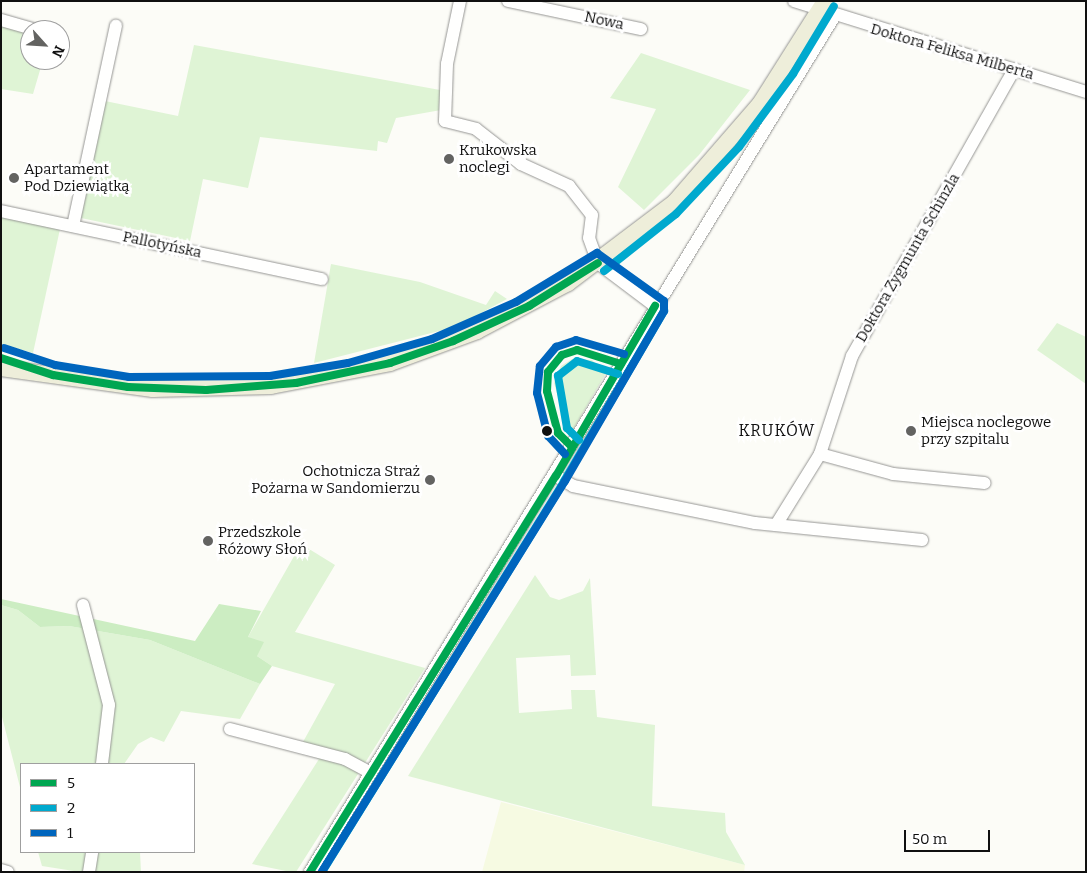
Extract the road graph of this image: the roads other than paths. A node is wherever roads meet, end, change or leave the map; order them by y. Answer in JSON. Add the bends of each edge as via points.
{"nodes":[{"id":1,"x":460,"y":1,"type":"edge"},
{"id":2,"x":508,"y":1,"type":"edge"},
{"id":3,"x":794,"y":1,"type":"edge"},
{"id":4,"x":826,"y":10,"type":"edge"},
{"id":5,"x":1,"y":20,"type":"edge"},
{"id":6,"x":20,"y":26,"type":"edge"},
{"id":7,"x":116,"y":26,"type":"dead end"},
{"id":8,"x":641,"y":29,"type":"dead end"},
{"id":9,"x":1014,"y":70,"type":"junction"},
{"id":10,"x":1086,"y":92,"type":"edge"},
{"id":11,"x":1,"y":211,"type":"edge"},
{"id":12,"x":73,"y":226,"type":"junction"},
{"id":13,"x":598,"y":262,"type":"junction"},
{"id":14,"x":322,"y":279,"type":"dead end"},
{"id":15,"x":654,"y":306,"type":"junction"},
{"id":16,"x":1,"y":358,"type":"edge"},
{"id":17,"x":1,"y":368,"type":"edge"},
{"id":18,"x":53,"y":375,"type":"junction"},
{"id":19,"x":820,"y":454,"type":"junction"},
{"id":20,"x":556,"y":476,"type":"junction"},
{"id":21,"x":985,"y":483,"type":"dead end"},
{"id":22,"x":776,"y":525,"type":"junction"},
{"id":23,"x":922,"y":540,"type":"dead end"},
{"id":24,"x":82,"y":605,"type":"dead end"},
{"id":25,"x":230,"y":729,"type":"dead end"},
{"id":26,"x":102,"y":763,"type":"edge"},
{"id":27,"x":369,"y":772,"type":"junction"},
{"id":28,"x":92,"y":853,"type":"edge"},
{"id":29,"x":1,"y":870,"type":"edge"},
{"id":30,"x":8,"y":872,"type":"edge"},
{"id":31,"x":90,"y":872,"type":"edge"},
{"id":32,"x":310,"y":872,"type":"edge"}],
"edges":[{"from":1,"to":13,"type":"street","via":[[447,64],[445,121],[476,130],[525,167],[569,186],[592,215],[589,238]]},
{"from":2,"to":8,"type":"street","name":"Nowa"},
{"from":3,"to":4,"type":"street","name":"Doktora Feliksa Milberta"},
{"from":4,"to":9,"type":"street","name":"Doktora Feliksa Milberta"},
{"from":4,"to":13,"type":"main road","via":[[769,92],[716,158],[670,206]]},
{"from":4,"to":15,"type":"street"},
{"from":5,"to":6,"type":"street"},
{"from":7,"to":12,"type":"street"},
{"from":9,"to":10,"type":"street","name":"Doktora Feliksa Milberta"},
{"from":9,"to":19,"type":"street","name":"Doktora Zygmunta Schinzla","via":[[852,356]]},
{"from":11,"to":12,"type":"street","name":"Pallotyńska"},
{"from":12,"to":14,"type":"street","name":"Pallotyńska"},
{"from":13,"to":15,"type":"street","via":[[616,281]]},
{"from":13,"to":18,"type":"main road","via":[[542,299],[477,331],[350,373],[288,384],[206,390],[128,387]]},
{"from":15,"to":20,"type":"street"},
{"from":16,"to":18,"type":"main road"},
{"from":17,"to":18,"type":"main road"},
{"from":19,"to":21,"type":"street","via":[[893,474]]},
{"from":19,"to":22,"type":"street","name":"Doktora Zygmunta Schinzla"},
{"from":20,"to":22,"type":"street","via":[[602,492]]},
{"from":20,"to":27,"type":"street"},
{"from":22,"to":23,"type":"street"},
{"from":24,"to":26,"type":"street","via":[[108,705]]},
{"from":25,"to":27,"type":"street","via":[[345,758]]},
{"from":27,"to":32,"type":"street"},
{"from":28,"to":31,"type":"street"},
{"from":29,"to":30,"type":"street"}]}
